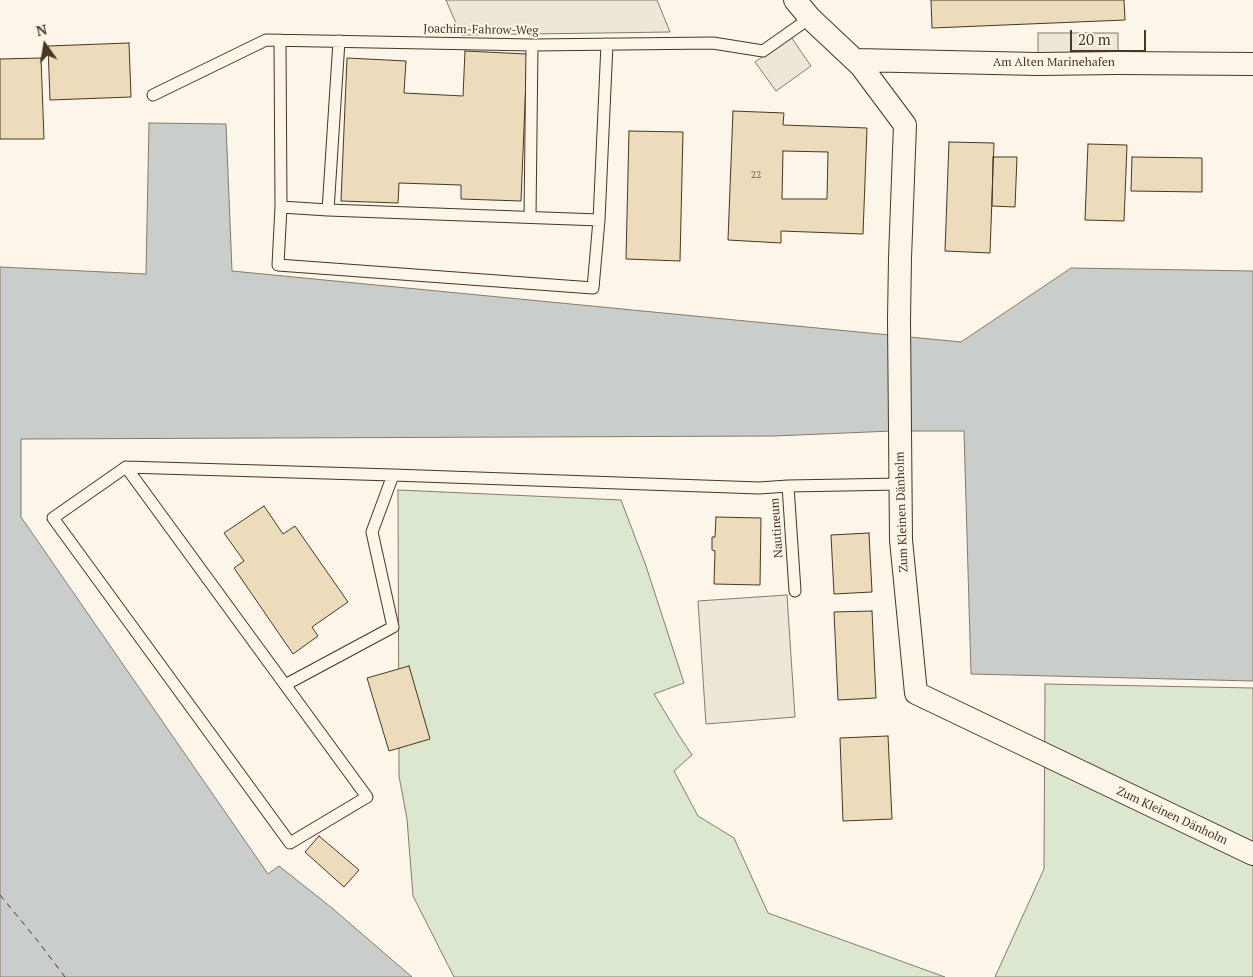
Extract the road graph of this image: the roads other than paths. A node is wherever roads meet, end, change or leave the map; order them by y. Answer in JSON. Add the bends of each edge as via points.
{"nodes":[{"id":1,"x":796,"y":0,"type":"edge"},
{"id":2,"x":810,"y":18,"type":"junction"},
{"id":3,"x":280,"y":40,"type":"junction"},
{"id":4,"x":339,"y":41,"type":"junction"},
{"id":5,"x":607,"y":44,"type":"junction"},
{"id":6,"x":532,"y":45,"type":"junction"},
{"id":7,"x":856,"y":60,"type":"junction"},
{"id":8,"x":1253,"y":64,"type":"edge"},
{"id":9,"x":153,"y":96,"type":"dead end"},
{"id":10,"x":281,"y":207,"type":"junction"},
{"id":11,"x":328,"y":210,"type":"junction"},
{"id":12,"x":530,"y":217,"type":"junction"},
{"id":13,"x":599,"y":220,"type":"junction"},
{"id":14,"x":126,"y":467,"type":"junction"},
{"id":15,"x":393,"y":475,"type":"junction"},
{"id":16,"x":900,"y":484,"type":"junction"},
{"id":17,"x":788,"y":486,"type":"junction"},
{"id":18,"x":795,"y":591,"type":"dead end"},
{"id":19,"x":285,"y":685,"type":"junction"},
{"id":20,"x":1253,"y":854,"type":"edge"}],
"edges":[{"from":1,"to":2,"type":"street","name":"Zum Kleinen Dänholm"},
{"from":2,"to":5,"type":"lane","name":"Joachim-Fahrow-Weg","via":[[763,51],[713,43]]},
{"from":2,"to":7,"type":"street","name":"Zum Kleinen Dänholm"},
{"from":3,"to":4,"type":"lane","name":"Joachim-Fahrow-Weg"},
{"from":3,"to":9,"type":"lane","name":"Joachim-Fahrow-Weg","via":[[266,40]]},
{"from":3,"to":10,"type":"lane"},
{"from":4,"to":6,"type":"lane","name":"Joachim-Fahrow-Weg"},
{"from":4,"to":11,"type":"lane"},
{"from":5,"to":6,"type":"lane","name":"Joachim-Fahrow-Weg"},
{"from":5,"to":13,"type":"lane"},
{"from":6,"to":12,"type":"lane"},
{"from":7,"to":8,"type":"street","name":"Am Alten Marinehafen"},
{"from":7,"to":16,"type":"street","name":"Zum Kleinen Dänholm","via":[[905,125],[899,320]]},
{"from":10,"to":11,"type":"lane"},
{"from":10,"to":13,"type":"lane","via":[[278,265],[593,288]]},
{"from":11,"to":12,"type":"lane"},
{"from":12,"to":13,"type":"lane"},
{"from":14,"to":15,"type":"lane"},
{"from":14,"to":19,"type":"lane"},
{"from":14,"to":19,"type":"lane","via":[[53,518],[290,843],[366,797]]},
{"from":15,"to":17,"type":"lane","via":[[760,488]]},
{"from":15,"to":19,"type":"lane","via":[[372,532],[393,627]]},
{"from":16,"to":17,"type":"lane","name":"Nautineum"},
{"from":16,"to":20,"type":"street","name":"Zum Kleinen Dänholm","via":[[901,540],[916,693]]},
{"from":17,"to":18,"type":"lane","name":"Nautineum"}]}
